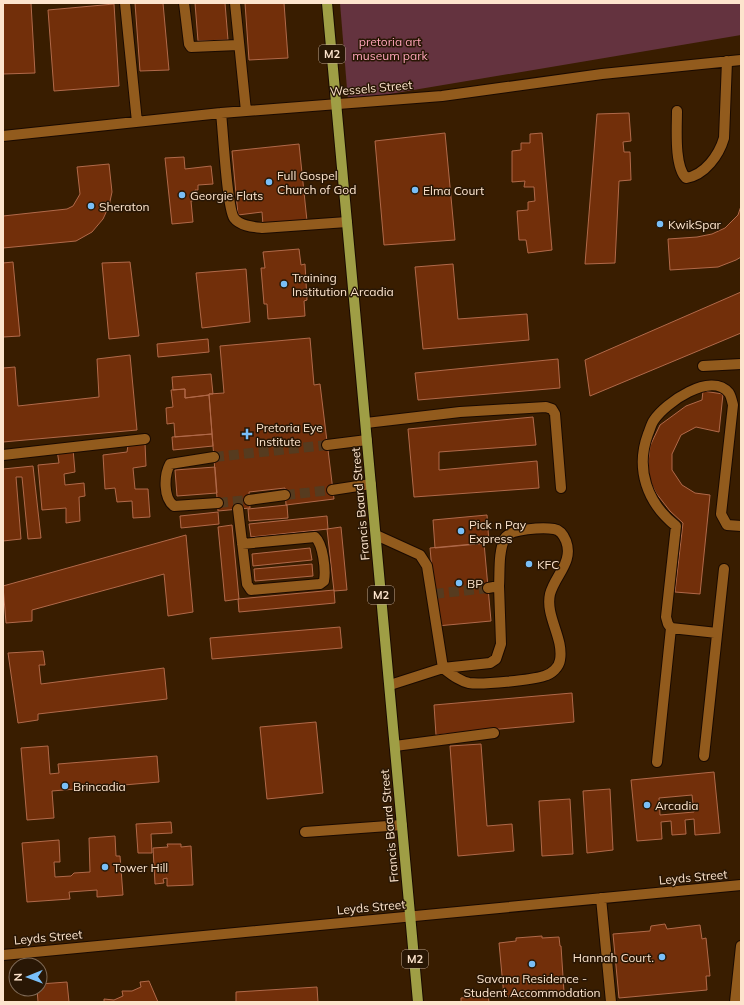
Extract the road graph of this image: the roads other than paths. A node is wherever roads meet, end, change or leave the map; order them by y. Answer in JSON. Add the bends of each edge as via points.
{"nodes":[{"id":1,"x":125,"y":3,"type":"edge"},
{"id":2,"x":184,"y":3,"type":"edge"},
{"id":3,"x":235,"y":3,"type":"edge"},
{"id":4,"x":327,"y":3,"type":"edge"},
{"id":5,"x":238,"y":45,"type":"junction"},
{"id":6,"x":741,"y":60,"type":"edge"},
{"id":7,"x":727,"y":61,"type":"junction"},
{"id":8,"x":336,"y":105,"type":"junction"},
{"id":9,"x":246,"y":111,"type":"junction"},
{"id":10,"x":677,"y":111,"type":"dead end"},
{"id":11,"x":222,"y":113,"type":"junction"},
{"id":12,"x":137,"y":122,"type":"junction"},
{"id":13,"x":3,"y":136,"type":"edge"},
{"id":14,"x":347,"y":222,"type":"junction"},
{"id":15,"x":741,"y":364,"type":"edge"},
{"id":16,"x":703,"y":366,"type":"dead end"},
{"id":17,"x":366,"y":423,"type":"junction"},
{"id":18,"x":145,"y":439,"type":"dead end"},
{"id":19,"x":367,"y":440,"type":"junction"},
{"id":20,"x":327,"y":445,"type":"tunnel mouth"},
{"id":21,"x":3,"y":455,"type":"edge"},
{"id":22,"x":214,"y":457,"type":"tunnel mouth"},
{"id":23,"x":371,"y":484,"type":"junction"},
{"id":24,"x":561,"y":488,"type":"dead end"},
{"id":25,"x":332,"y":490,"type":"tunnel mouth"},
{"id":26,"x":286,"y":495,"type":"tunnel mouth"},
{"id":27,"x":249,"y":500,"type":"tunnel mouth"},
{"id":28,"x":218,"y":504,"type":"tunnel mouth"},
{"id":29,"x":238,"y":509,"type":"dead end"},
{"id":30,"x":741,"y":526,"type":"edge"},
{"id":31,"x":376,"y":535,"type":"junction"},
{"id":32,"x":242,"y":544,"type":"junction"},
{"id":33,"x":724,"y":569,"type":"dead end"},
{"id":34,"x":499,"y":586,"type":"junction"},
{"id":35,"x":488,"y":588,"type":"tunnel mouth"},
{"id":36,"x":671,"y":628,"type":"junction"},
{"id":37,"x":717,"y":633,"type":"junction"},
{"id":38,"x":443,"y":668,"type":"junction"},
{"id":39,"x":390,"y":685,"type":"junction"},
{"id":40,"x":494,"y":733,"type":"dead end"},
{"id":41,"x":395,"y":746,"type":"junction"},
{"id":42,"x":704,"y":756,"type":"dead end"},
{"id":43,"x":657,"y":762,"type":"dead end"},
{"id":44,"x":402,"y":825,"type":"junction"},
{"id":45,"x":305,"y":832,"type":"dead end"},
{"id":46,"x":741,"y":885,"type":"edge"},
{"id":47,"x":600,"y":898,"type":"junction"},
{"id":48,"x":411,"y":916,"type":"junction"},
{"id":49,"x":741,"y":946,"type":"edge"},
{"id":50,"x":3,"y":955,"type":"edge"},
{"id":51,"x":418,"y":1002,"type":"edge"},
{"id":52,"x":611,"y":1002,"type":"edge"},
{"id":53,"x":735,"y":1002,"type":"edge"}],
"edges":[{"from":1,"to":12,"type":"street"},
{"from":2,"to":5,"type":"street","via":[[191,47]]},
{"from":3,"to":5,"type":"street"},
{"from":4,"to":8,"type":"main road","name":"Francis Baard Street","number":"M2"},
{"from":5,"to":9,"type":"street"},
{"from":6,"to":7,"type":"street","name":"Wessels Street"},
{"from":7,"to":8,"type":"street","name":"Wessels Street","via":[[602,74],[442,96]]},
{"from":7,"to":10,"type":"street","via":[[722,146],[709,165],[692,177],[686,178],[681,174]]},
{"from":8,"to":9,"type":"street","name":"Wessels Street"},
{"from":8,"to":14,"type":"main road","name":"Francis Baard Street","number":"M2"},
{"from":9,"to":11,"type":"street","name":"Wessels Street"},
{"from":11,"to":12,"type":"street","name":"Wessels Street"},
{"from":11,"to":14,"type":"street","via":[[229,201],[233,217],[238,222],[262,228]]},
{"from":12,"to":13,"type":"street","name":"Wessels Street"},
{"from":14,"to":17,"type":"main road","name":"Francis Baard Street","number":"M2"},
{"from":15,"to":16,"type":"street"},
{"from":17,"to":19,"type":"main road","name":"Francis Baard Street","number":"M2"},
{"from":17,"to":24,"type":"street","via":[[460,412],[546,407],[552,409],[555,414]]},
{"from":18,"to":21,"type":"street"},
{"from":19,"to":20,"type":"street"},
{"from":19,"to":23,"type":"main road","name":"Francis Baard Street","number":"M2"},
{"from":22,"to":28,"type":"street","via":[[170,464],[166,471],[167,496],[174,506]]},
{"from":23,"to":25,"type":"street"},
{"from":23,"to":31,"type":"main road","name":"Francis Baard Street","number":"M2"},
{"from":26,"to":27,"type":"street"},
{"from":29,"to":32,"type":"street"},
{"from":30,"to":36,"type":"street","via":[[727,525],[721,514],[733,405],[730,394],[723,388],[703,386],[684,394],[667,406],[654,420],[644,446],[644,481],[650,496],[664,516],[676,526],[666,617]]},
{"from":31,"to":38,"type":"street","via":[[420,556],[427,566]]},
{"from":31,"to":39,"type":"main road","name":"Francis Baard Street","number":"M2"},
{"from":32,"to":32,"type":"street","via":[[247,584],[251,590],[320,584],[324,580],[320,542],[315,537]]},
{"from":33,"to":37,"type":"street"},
{"from":34,"to":35,"type":"street"},
{"from":34,"to":38,"type":"street","via":[[501,644],[496,659],[485,664]]},
{"from":34,"to":38,"type":"street","via":[[502,548],[505,538],[511,532],[554,529],[563,534],[567,559],[550,595],[559,644],[560,659],[556,670],[545,676],[469,683],[456,678]]},
{"from":36,"to":37,"type":"street"},
{"from":36,"to":43,"type":"street"},
{"from":37,"to":42,"type":"street"},
{"from":38,"to":39,"type":"street"},
{"from":39,"to":41,"type":"main road","name":"Francis Baard Street","number":"M2"},
{"from":40,"to":41,"type":"street"},
{"from":41,"to":44,"type":"main road","name":"Francis Baard Street","number":"M2"},
{"from":44,"to":45,"type":"street"},
{"from":44,"to":48,"type":"main road","name":"Francis Baard Street","number":"M2"},
{"from":46,"to":47,"type":"street","name":"Leyds Street"},
{"from":47,"to":48,"type":"street","name":"Leyds Street"},
{"from":47,"to":52,"type":"street"},
{"from":48,"to":50,"type":"street","name":"Leyds Street"},
{"from":48,"to":51,"type":"main road","name":"Francis Baard Street","number":"M2"},
{"from":49,"to":53,"type":"street"}]}
